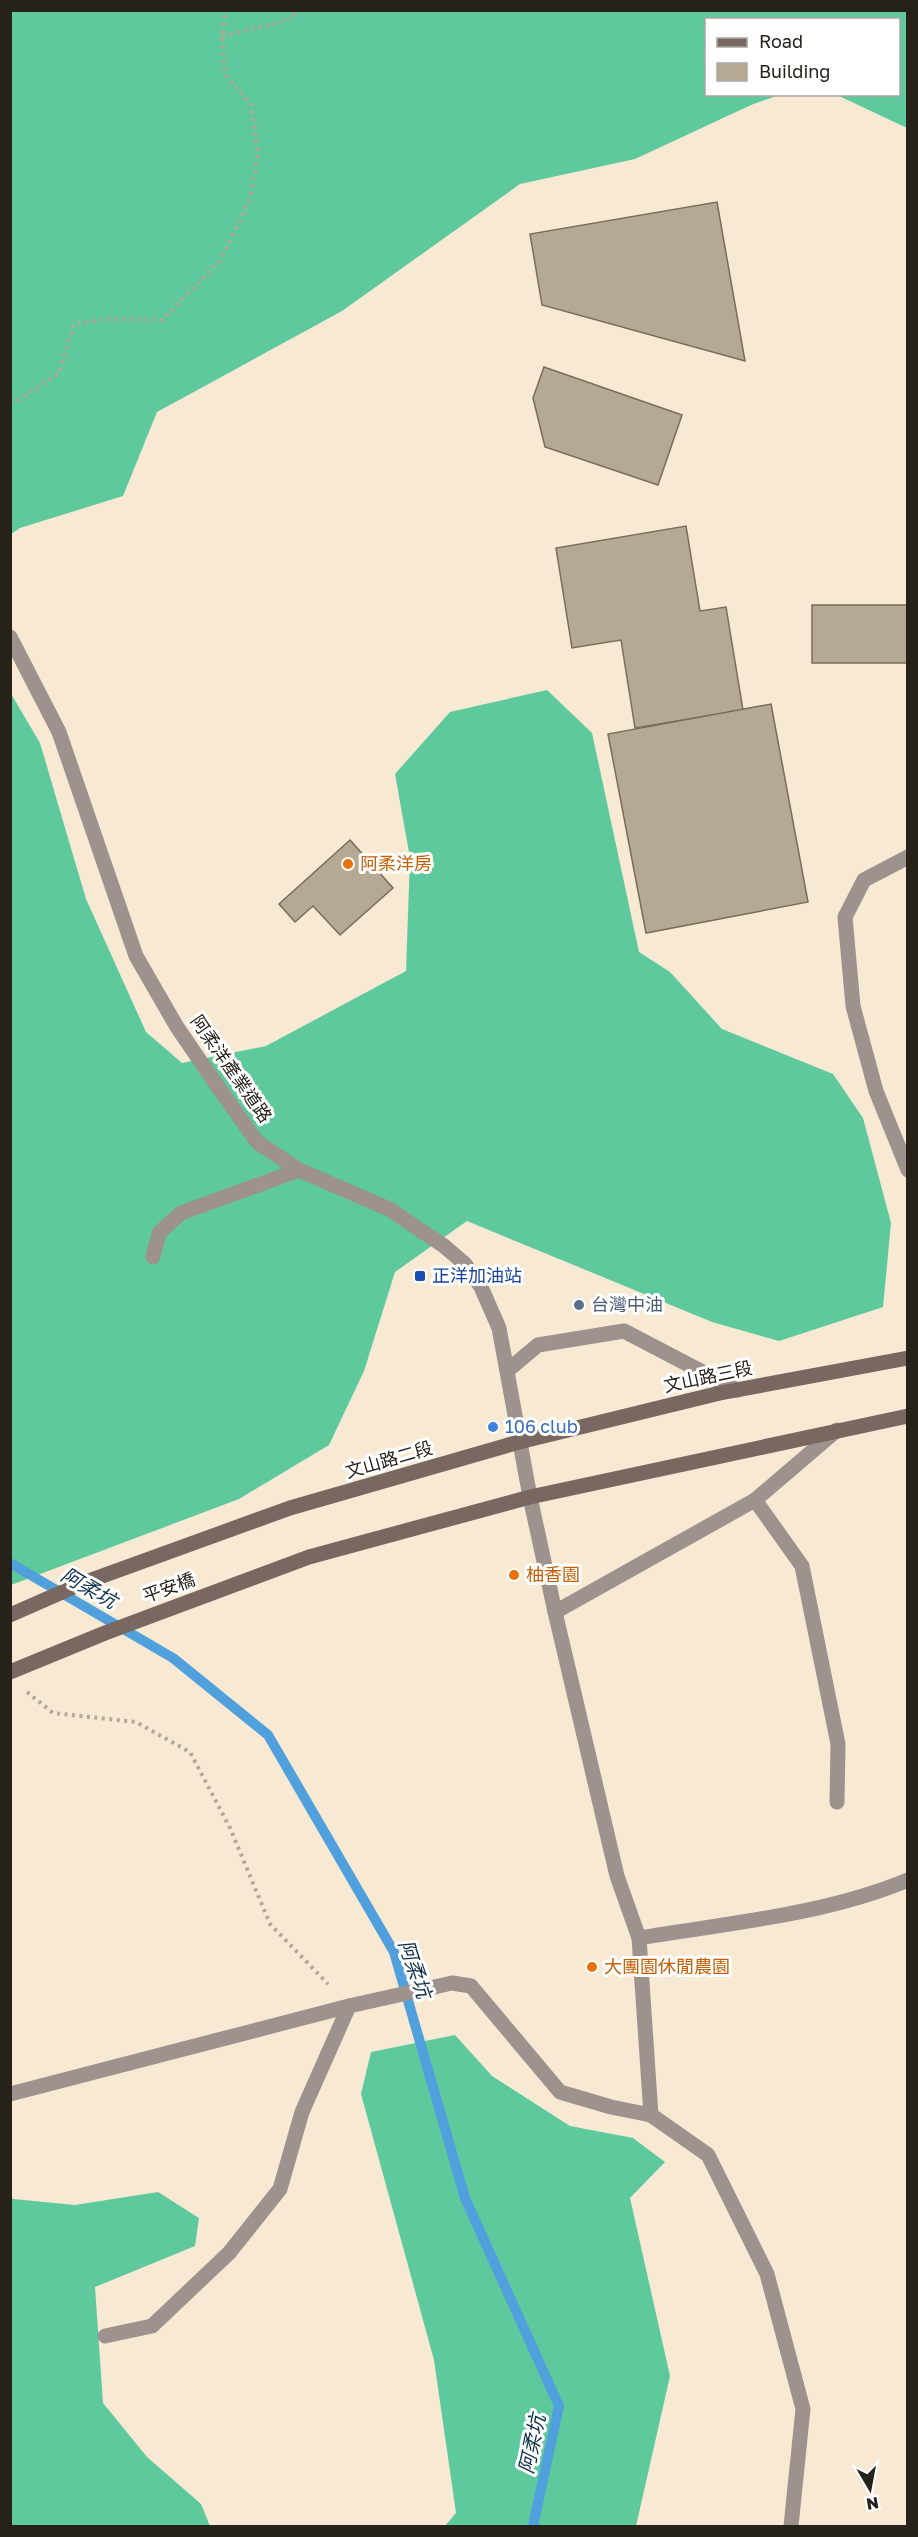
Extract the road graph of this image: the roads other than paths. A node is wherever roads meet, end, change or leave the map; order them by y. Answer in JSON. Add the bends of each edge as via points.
{"nodes":[{"id":1,"x":10,"y":637,"type":"edge"},
{"id":2,"x":908,"y":857,"type":"edge"},
{"id":3,"x":299,"y":1170,"type":"junction"},
{"id":4,"x":908,"y":1170,"type":"edge"},
{"id":5,"x":153,"y":1257,"type":"dead end"},
{"id":6,"x":908,"y":1358,"type":"edge"},
{"id":7,"x":507,"y":1371,"type":"junction"},
{"id":8,"x":737,"y":1390,"type":"junction"},
{"id":9,"x":908,"y":1416,"type":"edge"},
{"id":10,"x":837,"y":1430,"type":"junction"},
{"id":11,"x":519,"y":1442,"type":"junction"},
{"id":12,"x":530,"y":1497,"type":"junction"},
{"id":13,"x":755,"y":1500,"type":"junction"},
{"id":14,"x":269,"y":1515,"type":"joint"},
{"id":15,"x":555,"y":1612,"type":"junction"},
{"id":16,"x":10,"y":1615,"type":"edge"},
{"id":17,"x":10,"y":1672,"type":"edge"},
{"id":18,"x":837,"y":1802,"type":"dead end"},
{"id":19,"x":908,"y":1880,"type":"edge"},
{"id":20,"x":639,"y":1938,"type":"junction"},
{"id":21,"x":350,"y":2006,"type":"junction"},
{"id":22,"x":10,"y":2094,"type":"edge"},
{"id":23,"x":651,"y":2115,"type":"junction"},
{"id":24,"x":105,"y":2336,"type":"dead end"},
{"id":25,"x":791,"y":2526,"type":"edge"}],
"edges":[{"from":1,"to":3,"type":"street","name":"阿柔洋產業道路","via":[[59,732],[136,956],[177,1027],[257,1142]]},
{"from":2,"to":4,"type":"street","via":[[864,880],[845,917],[853,1006],[876,1091]]},
{"from":3,"to":5,"type":"street","via":[[181,1213],[159,1233]]},
{"from":3,"to":7,"type":"street","name":"阿柔洋產業道路","via":[[389,1209],[465,1264],[481,1287],[499,1328]]},
{"from":6,"to":8,"type":"main road","name":"文山路三段"},
{"from":7,"to":8,"type":"street","via":[[538,1345],[624,1331]]},
{"from":7,"to":11,"type":"street","name":"阿柔洋產業道路"},
{"from":8,"to":11,"type":"main road","name":"文山路三段"},
{"from":9,"to":10,"type":"main road"},
{"from":10,"to":12,"type":"main road"},
{"from":10,"to":13,"type":"street"},
{"from":11,"to":12,"type":"street","name":"阿柔洋產業道路"},
{"from":11,"to":14,"type":"main road","name":"文山路二段"},
{"from":12,"to":15,"type":"street","name":"阿柔洋產業道路"},
{"from":12,"to":17,"type":"main road","name":"平安橋","via":[[309,1557]]},
{"from":13,"to":15,"type":"street"},
{"from":13,"to":18,"type":"street","via":[[802,1566],[838,1744]]},
{"from":14,"to":16,"type":"main road","name":"平安橋","via":[[83,1583]]},
{"from":15,"to":20,"type":"street","name":"阿柔洋產業道路","via":[[617,1876]]},
{"from":19,"to":20,"type":"street","via":[[879,1892],[792,1912]]},
{"from":20,"to":23,"type":"street","name":"阿柔洋產業道路"},
{"from":21,"to":22,"type":"street"},
{"from":21,"to":23,"type":"street","via":[[452,1983],[471,1986],[560,2092]]},
{"from":21,"to":24,"type":"street","via":[[302,2112],[280,2189],[229,2253],[152,2326]]},
{"from":23,"to":25,"type":"street","via":[[708,2155],[767,2274],[802,2409]]}]}
